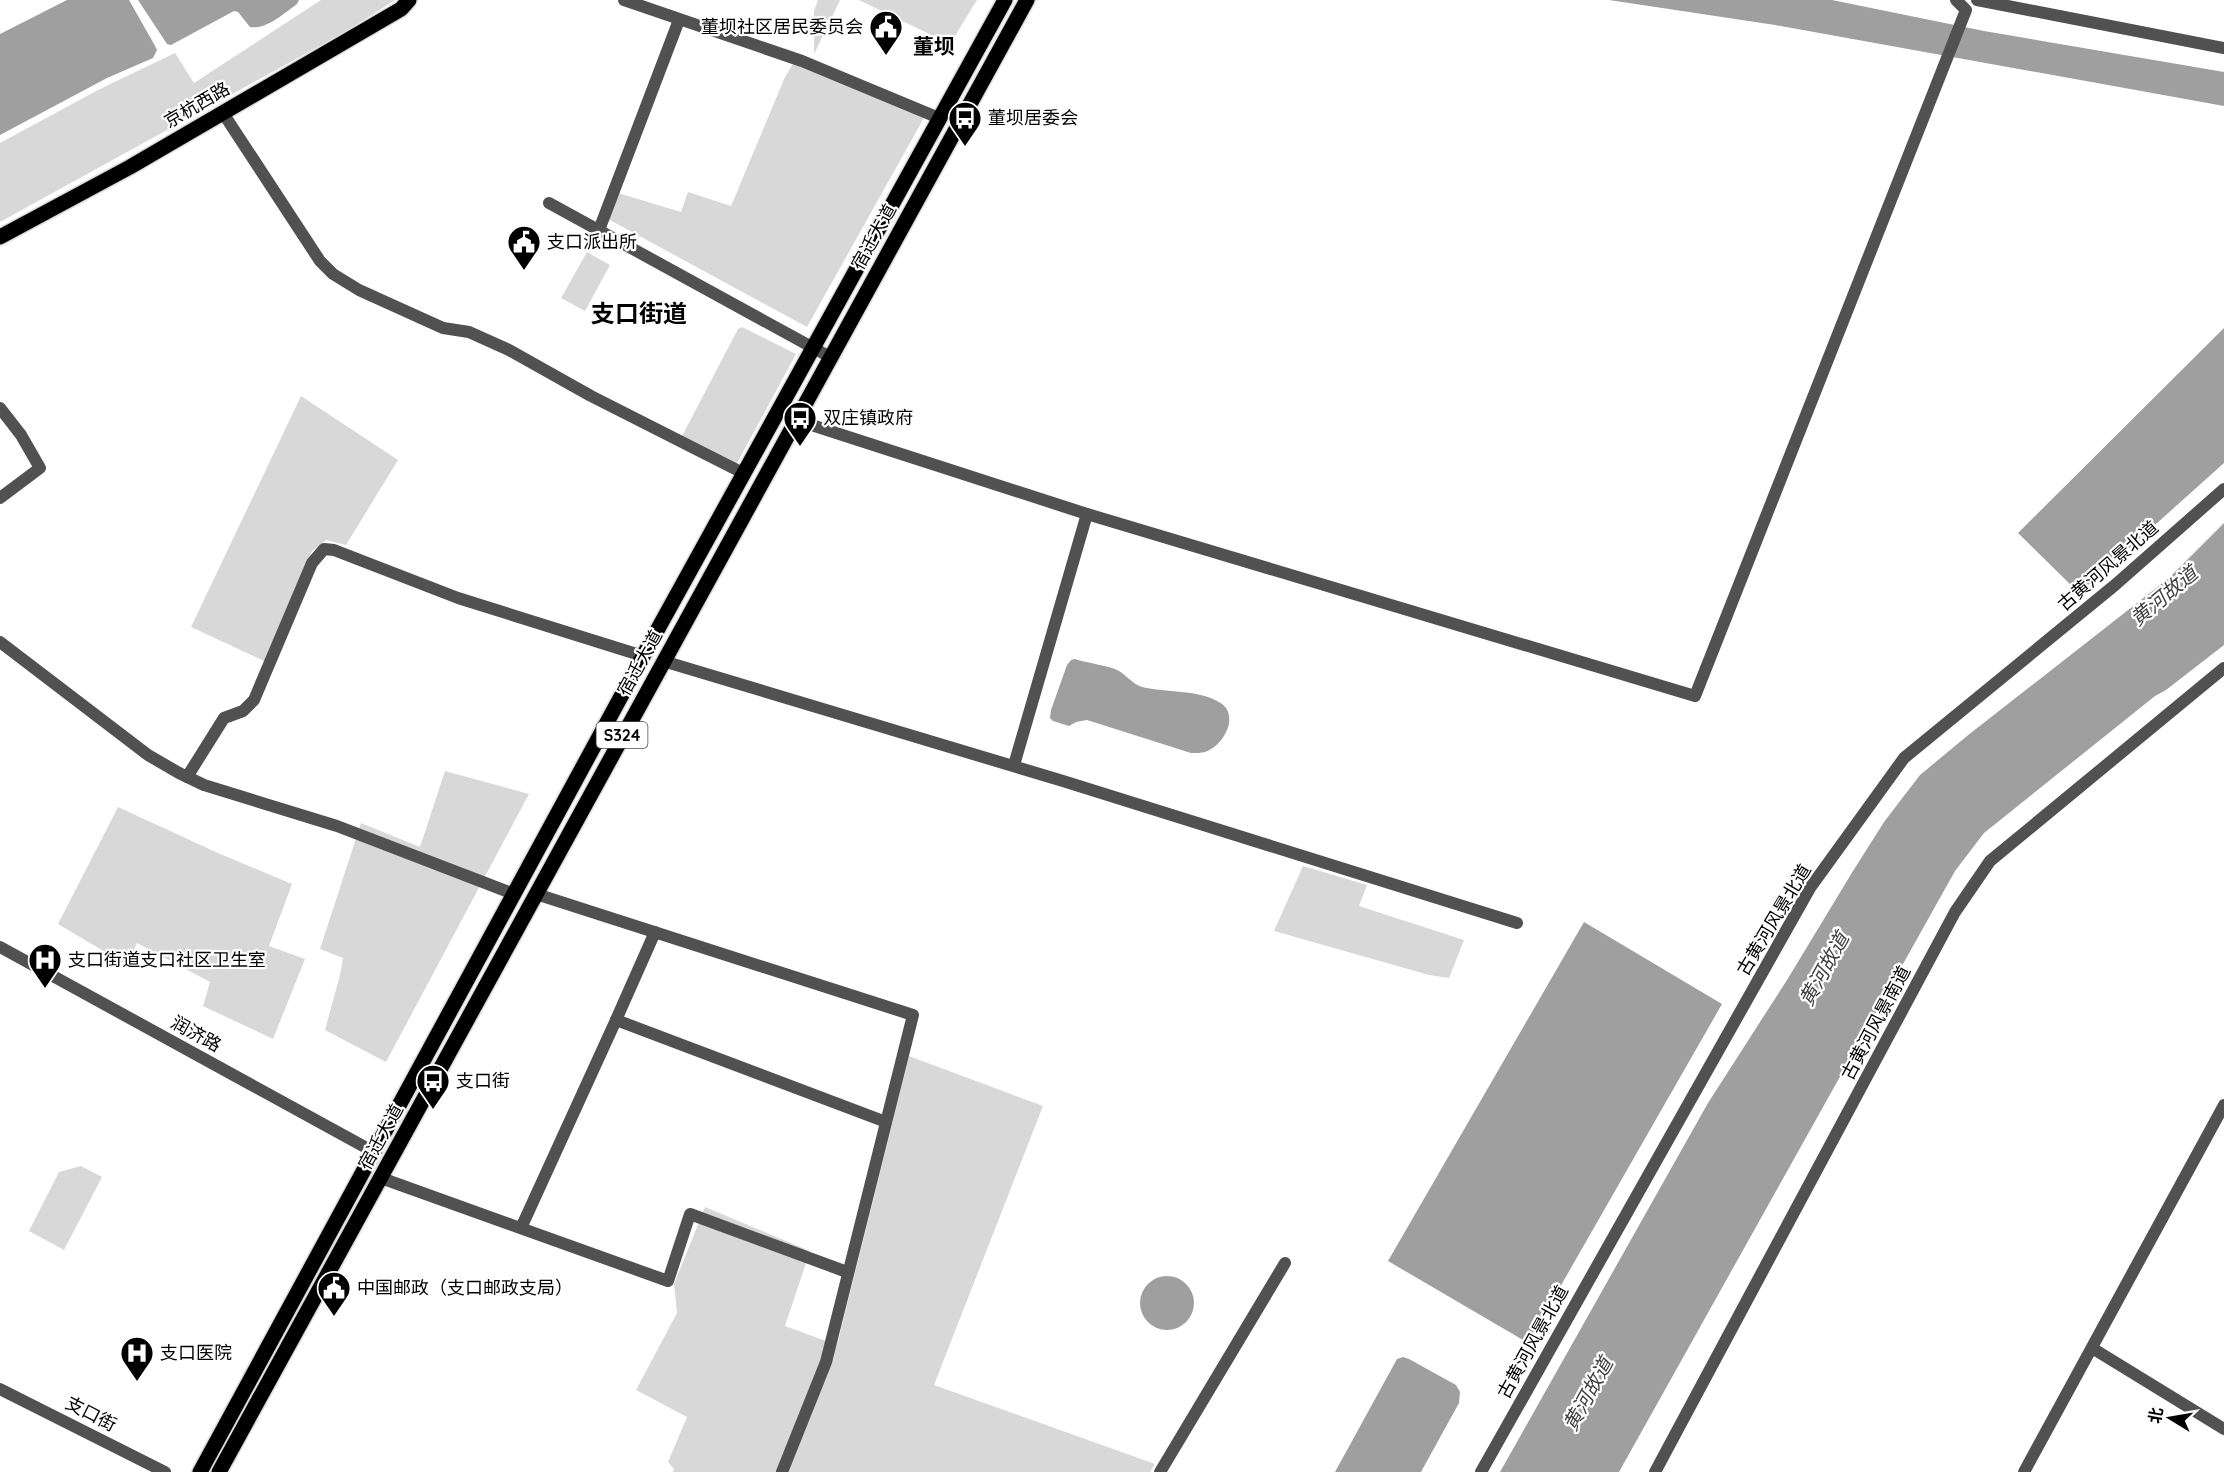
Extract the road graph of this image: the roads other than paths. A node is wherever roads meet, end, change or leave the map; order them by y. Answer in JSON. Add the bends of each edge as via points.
{"nodes":[{"id":1,"x":409,"y":0,"type":"edge"},
{"id":2,"x":624,"y":0,"type":"edge"},
{"id":3,"x":1005,"y":0,"type":"edge"},
{"id":4,"x":1027,"y":0,"type":"edge"},
{"id":5,"x":1956,"y":0,"type":"edge"},
{"id":6,"x":1977,"y":0,"type":"edge"},
{"id":7,"x":679,"y":20,"type":"junction"},
{"id":8,"x":2224,"y":48,"type":"edge"},
{"id":9,"x":222,"y":113,"type":"junction"},
{"id":10,"x":939,"y":118,"type":"junction"},
{"id":11,"x":549,"y":202,"type":"dead end"},
{"id":12,"x":599,"y":230,"type":"junction"},
{"id":13,"x":0,"y":237,"type":"edge"},
{"id":14,"x":813,"y":348,"type":"junction"},
{"id":15,"x":830,"y":357,"type":"junction"},
{"id":16,"x":0,"y":408,"type":"edge"},
{"id":17,"x":796,"y":420,"type":"junction"},
{"id":18,"x":743,"y":473,"type":"junction"},
{"id":19,"x":2224,"y":489,"type":"edge"},
{"id":20,"x":0,"y":498,"type":"edge"},
{"id":21,"x":1087,"y":514,"type":"junction"},
{"id":22,"x":0,"y":642,"type":"edge"},
{"id":23,"x":643,"y":656,"type":"junction"},
{"id":24,"x":663,"y":661,"type":"junction"},
{"id":25,"x":2224,"y":668,"type":"edge"},
{"id":26,"x":1014,"y":765,"type":"junction"},
{"id":27,"x":187,"y":777,"type":"junction"},
{"id":28,"x":514,"y":894,"type":"junction"},
{"id":29,"x":536,"y":894,"type":"junction"},
{"id":30,"x":1517,"y":923,"type":"dead end"},
{"id":31,"x":655,"y":932,"type":"junction"},
{"id":32,"x":0,"y":947,"type":"edge"},
{"id":33,"x":616,"y":1020,"type":"junction"},
{"id":34,"x":2224,"y":1105,"type":"edge"},
{"id":35,"x":886,"y":1122,"type":"junction"},
{"id":36,"x":374,"y":1152,"type":"junction"},
{"id":37,"x":381,"y":1178,"type":"junction"},
{"id":38,"x":521,"y":1228,"type":"junction"},
{"id":39,"x":1285,"y":1263,"type":"dead end"},
{"id":40,"x":848,"y":1272,"type":"junction"},
{"id":41,"x":2092,"y":1348,"type":"junction"},
{"id":42,"x":0,"y":1389,"type":"edge"},
{"id":43,"x":2224,"y":1430,"type":"edge"},
{"id":44,"x":165,"y":1472,"type":"edge"},
{"id":45,"x":200,"y":1472,"type":"edge"},
{"id":46,"x":219,"y":1472,"type":"edge"},
{"id":47,"x":782,"y":1472,"type":"edge"},
{"id":48,"x":1160,"y":1472,"type":"edge"},
{"id":49,"x":1481,"y":1472,"type":"edge"},
{"id":50,"x":1655,"y":1472,"type":"edge"},
{"id":51,"x":2024,"y":1472,"type":"edge"}],
"edges":[{"from":1,"to":9,"type":"main road","name":"京杭西路","via":[[401,9]]},
{"from":2,"to":7,"type":"street"},
{"from":3,"to":10,"type":"main road","name":"宿迁大道","number":"S324"},
{"from":4,"to":15,"type":"main road","name":"宿迁大道","number":"S324"},
{"from":5,"to":21,"type":"street","via":[[1966,10],[1695,696]]},
{"from":6,"to":8,"type":"street"},
{"from":7,"to":10,"type":"street","via":[[801,61]]},
{"from":7,"to":12,"type":"street"},
{"from":9,"to":13,"type":"main road","name":"京杭西路"},
{"from":9,"to":18,"type":"street","via":[[320,261],[333,274],[443,328],[469,332],[509,350]]},
{"from":10,"to":14,"type":"main road","name":"宿迁大道","number":"S324"},
{"from":11,"to":12,"type":"street"},
{"from":12,"to":14,"type":"street"},
{"from":14,"to":15,"type":"street"},
{"from":14,"to":18,"type":"main road","name":"宿迁大道","number":"S324"},
{"from":15,"to":17,"type":"main road","name":"宿迁大道","number":"S324"},
{"from":16,"to":20,"type":"street","via":[[40,468]]},
{"from":17,"to":21,"type":"street"},
{"from":17,"to":24,"type":"main road","name":"宿迁大道","number":"S324"},
{"from":18,"to":23,"type":"main road","name":"宿迁大道","number":"S324"},
{"from":19,"to":49,"type":"street","name":"古黄河风景北道","via":[[2115,585],[1904,758],[1810,888]]},
{"from":21,"to":26,"type":"street"},
{"from":22,"to":27,"type":"street","via":[[148,755]]},
{"from":23,"to":27,"type":"street","via":[[458,598],[324,549],[312,563],[254,700],[243,711],[224,718]]},
{"from":23,"to":28,"type":"main road","name":"宿迁大道","number":"S324"},
{"from":24,"to":26,"type":"street"},
{"from":24,"to":29,"type":"main road","name":"宿迁大道","number":"S324"},
{"from":25,"to":50,"type":"street","name":"古黄河风景南道","via":[[1990,861],[1955,912]]},
{"from":26,"to":30,"type":"street"},
{"from":27,"to":28,"type":"street","via":[[337,826]]},
{"from":28,"to":36,"type":"main road","name":"宿迁大道","number":"S324"},
{"from":29,"to":31,"type":"street"},
{"from":29,"to":37,"type":"main road","name":"宿迁大道","number":"S324"},
{"from":31,"to":33,"type":"street"},
{"from":31,"to":35,"type":"street","via":[[913,1015]]},
{"from":32,"to":36,"type":"street","name":"润济路"},
{"from":33,"to":35,"type":"street"},
{"from":33,"to":38,"type":"street"},
{"from":34,"to":41,"type":"street"},
{"from":35,"to":40,"type":"street"},
{"from":36,"to":45,"type":"main road","name":"宿迁大道","number":"S324"},
{"from":37,"to":38,"type":"street"},
{"from":37,"to":46,"type":"main road","name":"宿迁大道","number":"S324"},
{"from":38,"to":40,"type":"street","via":[[668,1281],[690,1214]]},
{"from":39,"to":48,"type":"street"},
{"from":40,"to":47,"type":"street","via":[[826,1362]]},
{"from":41,"to":43,"type":"street"},
{"from":41,"to":51,"type":"street"},
{"from":42,"to":44,"type":"street","name":"支口街"}]}
